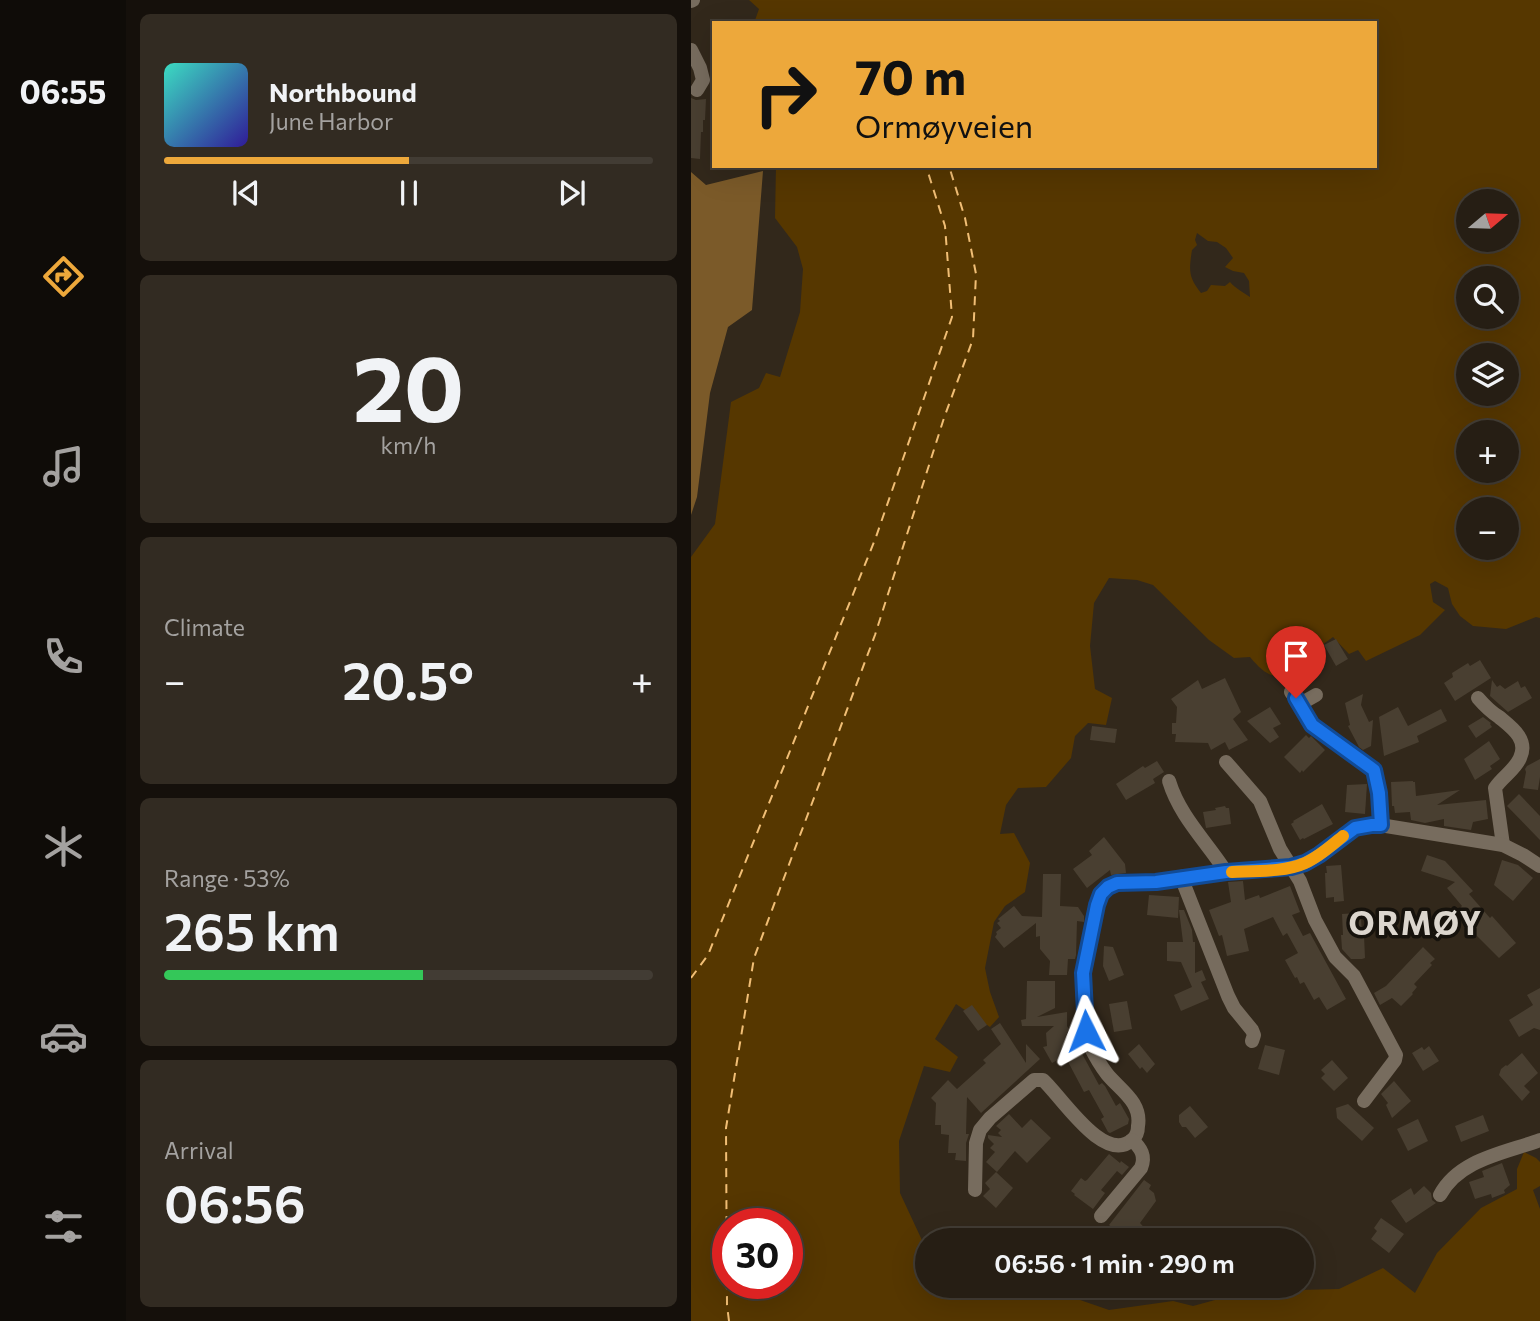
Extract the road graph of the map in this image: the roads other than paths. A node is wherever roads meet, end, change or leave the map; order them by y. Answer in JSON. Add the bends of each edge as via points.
{"nodes":[{"id":1,"x":691,"y":50,"type":"edge"},
{"id":2,"x":697,"y":90,"type":"dead end"},
{"id":3,"x":1316,"y":695,"type":"dead end"},
{"id":4,"x":1478,"y":698,"type":"dead end"},
{"id":5,"x":1226,"y":762,"type":"dead end"},
{"id":6,"x":1169,"y":781,"type":"dead end"},
{"id":7,"x":1381,"y":825,"type":"junction"},
{"id":8,"x":1503,"y":845,"type":"junction"},
{"id":9,"x":1540,"y":866,"type":"edge"},
{"id":10,"x":1291,"y":867,"type":"junction"},
{"id":11,"x":1226,"y":872,"type":"junction"},
{"id":12,"x":1182,"y":877,"type":"junction"},
{"id":13,"x":1252,"y":1041,"type":"dead end"},
{"id":14,"x":1364,"y":1101,"type":"dead end"},
{"id":15,"x":1132,"y":1140,"type":"junction"},
{"id":16,"x":1540,"y":1140,"type":"edge"},
{"id":17,"x":975,"y":1190,"type":"dead end"},
{"id":18,"x":1440,"y":1195,"type":"dead end"},
{"id":19,"x":1101,"y":1216,"type":"dead end"}],
"edges":[{"from":1,"to":2,"type":"street","via":[[703,80]]},
{"from":3,"to":7,"type":"street","via":[[1296,698],[1312,725],[1374,770]]},
{"from":4,"to":8,"type":"street","via":[[1516,730],[1521,743],[1520,759],[1495,788]]},
{"from":5,"to":10,"type":"street","via":[[1260,802]]},
{"from":6,"to":11,"type":"street","via":[[1189,823]]},
{"from":7,"to":8,"type":"street"},
{"from":7,"to":10,"type":"street","via":[[1355,828],[1319,855]]},
{"from":8,"to":9,"type":"street"},
{"from":10,"to":11,"type":"street"},
{"from":10,"to":14,"type":"street","via":[[1335,957],[1354,976],[1396,1055]]},
{"from":11,"to":12,"type":"street"},
{"from":12,"to":13,"type":"street","via":[[1228,996],[1252,1030]]},
{"from":12,"to":15,"type":"street","via":[[1117,883],[1105,890],[1097,905],[1083,973],[1088,1039],[1107,1074],[1136,1107],[1138,1125]]},
{"from":15,"to":17,"type":"street","via":[[1113,1145],[1103,1142],[1043,1080],[1034,1080],[980,1130]]},
{"from":15,"to":19,"type":"street","via":[[1143,1156],[1141,1168]]},
{"from":16,"to":18,"type":"street","via":[[1468,1166]]}]}
